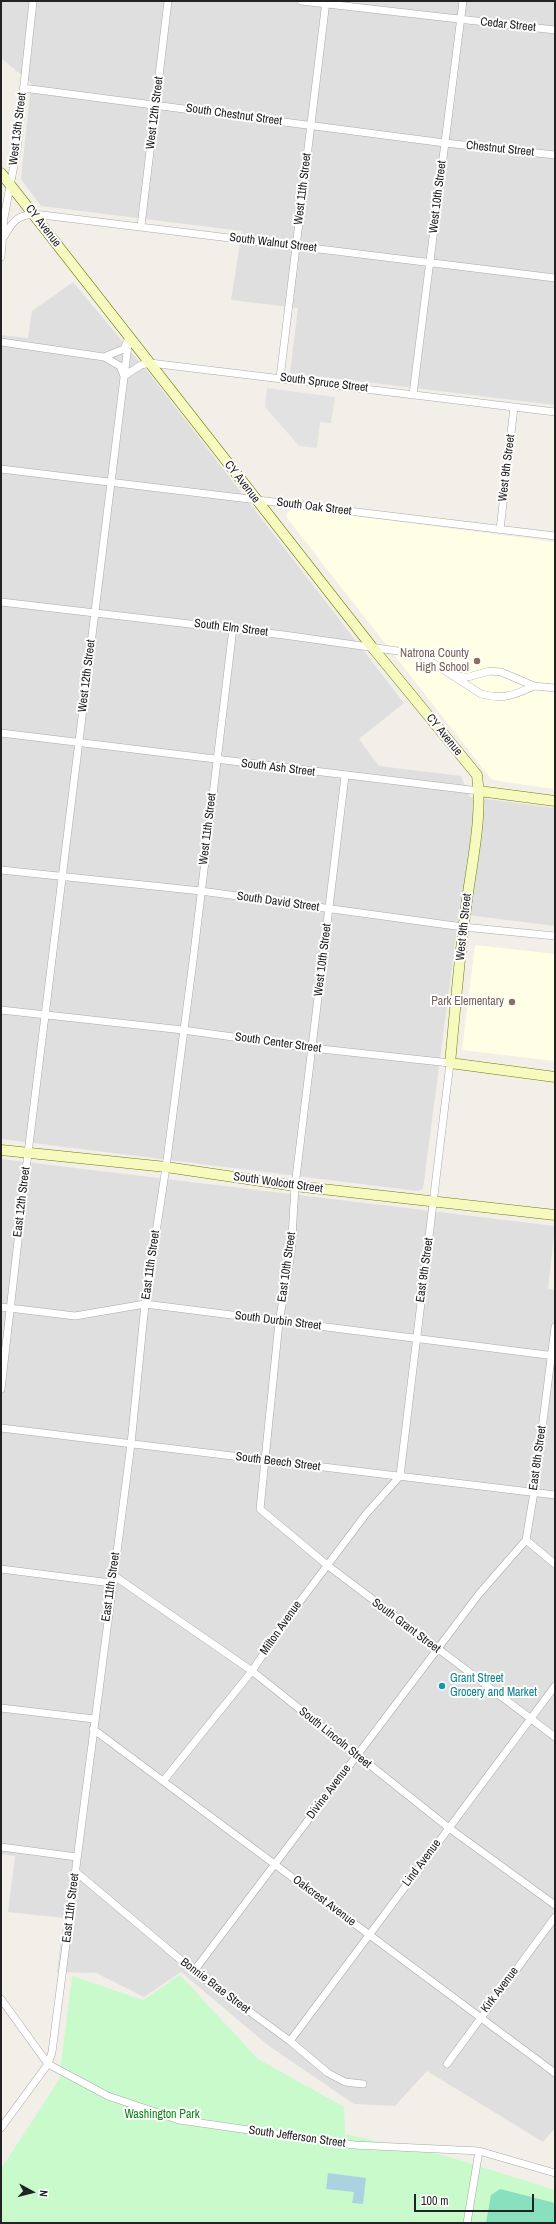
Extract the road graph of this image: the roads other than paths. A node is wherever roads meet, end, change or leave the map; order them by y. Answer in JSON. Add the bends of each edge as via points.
{"nodes":[{"id":1,"x":33,"y":1,"type":"edge"},
{"id":2,"x":168,"y":1,"type":"edge"},
{"id":3,"x":301,"y":1,"type":"edge"},
{"id":4,"x":463,"y":1,"type":"edge"},
{"id":5,"x":326,"y":3,"type":"edge"},
{"id":6,"x":460,"y":20,"type":"junction"},
{"id":7,"x":555,"y":30,"type":"edge"},
{"id":8,"x":23,"y":88,"type":"junction"},
{"id":9,"x":156,"y":104,"type":"junction"},
{"id":10,"x":311,"y":125,"type":"junction"},
{"id":11,"x":445,"y":143,"type":"junction"},
{"id":12,"x":555,"y":155,"type":"edge"},
{"id":13,"x":1,"y":173,"type":"edge"},
{"id":14,"x":11,"y":186,"type":"junction"},
{"id":15,"x":34,"y":214,"type":"junction"},
{"id":16,"x":141,"y":226,"type":"junction"},
{"id":17,"x":3,"y":238,"type":"junction"},
{"id":18,"x":296,"y":247,"type":"junction"},
{"id":19,"x":1,"y":257,"type":"edge"},
{"id":20,"x":430,"y":262,"type":"junction"},
{"id":21,"x":555,"y":278,"type":"edge"},
{"id":22,"x":129,"y":337,"type":"junction"},
{"id":23,"x":1,"y":342,"type":"edge"},
{"id":24,"x":104,"y":357,"type":"junction"},
{"id":25,"x":150,"y":363,"type":"junction"},
{"id":26,"x":124,"y":376,"type":"junction"},
{"id":27,"x":280,"y":378,"type":"junction"},
{"id":28,"x":414,"y":394,"type":"junction"},
{"id":29,"x":514,"y":407,"type":"junction"},
{"id":30,"x":555,"y":412,"type":"edge"},
{"id":31,"x":1,"y":469,"type":"edge"},
{"id":32,"x":111,"y":482,"type":"junction"},
{"id":33,"x":256,"y":500,"type":"junction"},
{"id":34,"x":500,"y":530,"type":"junction"},
{"id":35,"x":555,"y":536,"type":"edge"},
{"id":36,"x":1,"y":602,"type":"edge"},
{"id":37,"x":95,"y":612,"type":"junction"},
{"id":38,"x":233,"y":628,"type":"junction"},
{"id":39,"x":372,"y":647,"type":"junction"},
{"id":40,"x":454,"y":676,"type":"junction"},
{"id":41,"x":534,"y":686,"type":"junction"},
{"id":42,"x":555,"y":688,"type":"edge"},
{"id":43,"x":1,"y":733,"type":"edge"},
{"id":44,"x":79,"y":743,"type":"junction"},
{"id":45,"x":217,"y":760,"type":"junction"},
{"id":46,"x":345,"y":776,"type":"junction"},
{"id":47,"x":479,"y":791,"type":"junction"},
{"id":48,"x":555,"y":801,"type":"edge"},
{"id":49,"x":1,"y":870,"type":"edge"},
{"id":50,"x":62,"y":877,"type":"junction"},
{"id":51,"x":201,"y":891,"type":"junction"},
{"id":52,"x":330,"y":910,"type":"junction"},
{"id":53,"x":463,"y":927,"type":"junction"},
{"id":54,"x":555,"y":936,"type":"edge"},
{"id":55,"x":1,"y":1010,"type":"edge"},
{"id":56,"x":46,"y":1015,"type":"junction"},
{"id":57,"x":183,"y":1030,"type":"junction"},
{"id":58,"x":312,"y":1048,"type":"junction"},
{"id":59,"x":450,"y":1063,"type":"junction"},
{"id":60,"x":555,"y":1077,"type":"edge"},
{"id":61,"x":1,"y":1150,"type":"edge"},
{"id":62,"x":28,"y":1153,"type":"junction"},
{"id":63,"x":166,"y":1167,"type":"junction"},
{"id":64,"x":296,"y":1186,"type":"junction"},
{"id":65,"x":435,"y":1201,"type":"junction"},
{"id":66,"x":555,"y":1215,"type":"edge"},
{"id":67,"x":145,"y":1304,"type":"junction"},
{"id":68,"x":1,"y":1307,"type":"edge"},
{"id":69,"x":9,"y":1308,"type":"junction"},
{"id":70,"x":279,"y":1322,"type":"junction"},
{"id":71,"x":555,"y":1327,"type":"edge"},
{"id":72,"x":416,"y":1337,"type":"junction"},
{"id":73,"x":553,"y":1355,"type":"edge"},
{"id":74,"x":1,"y":1389,"type":"edge"},
{"id":75,"x":1,"y":1428,"type":"edge"},
{"id":76,"x":131,"y":1444,"type":"junction"},
{"id":77,"x":266,"y":1460,"type":"junction"},
{"id":78,"x":400,"y":1476,"type":"junction"},
{"id":79,"x":534,"y":1492,"type":"junction"},
{"id":80,"x":555,"y":1495,"type":"edge"},
{"id":81,"x":260,"y":1510,"type":"joint"},
{"id":82,"x":526,"y":1540,"type":"junction"},
{"id":83,"x":555,"y":1564,"type":"edge"},
{"id":84,"x":327,"y":1565,"type":"junction"},
{"id":85,"x":1,"y":1569,"type":"edge"},
{"id":86,"x":113,"y":1575,"type":"junction"},
{"id":87,"x":111,"y":1583,"type":"junction"},
{"id":88,"x":437,"y":1650,"type":"junction"},
{"id":89,"x":252,"y":1671,"type":"junction"},
{"id":90,"x":555,"y":1686,"type":"edge"},
{"id":91,"x":1,"y":1708,"type":"edge"},
{"id":92,"x":531,"y":1718,"type":"junction"},
{"id":93,"x":94,"y":1719,"type":"junction"},
{"id":94,"x":93,"y":1729,"type":"junction"},
{"id":95,"x":555,"y":1737,"type":"edge"},
{"id":96,"x":356,"y":1756,"type":"junction"},
{"id":97,"x":164,"y":1780,"type":"junction"},
{"id":98,"x":449,"y":1828,"type":"junction"},
{"id":99,"x":1,"y":1847,"type":"edge"},
{"id":100,"x":77,"y":1857,"type":"junction"},
{"id":101,"x":275,"y":1864,"type":"junction"},
{"id":102,"x":76,"y":1872,"type":"junction"},
{"id":103,"x":555,"y":1905,"type":"edge"},
{"id":104,"x":555,"y":1917,"type":"edge"},
{"id":105,"x":368,"y":1934,"type":"junction"},
{"id":106,"x":194,"y":1971,"type":"junction"},
{"id":107,"x":1,"y":1999,"type":"edge"},
{"id":108,"x":479,"y":2018,"type":"junction"},
{"id":109,"x":290,"y":2041,"type":"junction"},
{"id":110,"x":48,"y":2064,"type":"junction"},
{"id":111,"x":446,"y":2064,"type":"dead end"},
{"id":112,"x":555,"y":2073,"type":"edge"},
{"id":113,"x":363,"y":2084,"type":"dead end"},
{"id":114,"x":1,"y":2127,"type":"edge"},
{"id":115,"x":479,"y":2151,"type":"junction"},
{"id":116,"x":555,"y":2173,"type":"edge"},
{"id":117,"x":466,"y":2223,"type":"edge"}],
"edges":[{"from":1,"to":8,"type":"street","name":"West 13th Street"},
{"from":2,"to":9,"type":"street","name":"West 12th Street"},
{"from":3,"to":5,"type":"street","name":"Cedar Street"},
{"from":4,"to":6,"type":"street","name":"West 10th Street"},
{"from":5,"to":6,"type":"street","name":"Cedar Street"},
{"from":5,"to":10,"type":"street","name":"West 11th Street"},
{"from":6,"to":7,"type":"street","name":"Cedar Street"},
{"from":6,"to":11,"type":"street","name":"West 10th Street"},
{"from":8,"to":9,"type":"street","name":"South Chestnut Street"},
{"from":8,"to":14,"type":"street","name":"West 13th Street"},
{"from":9,"to":10,"type":"street","name":"South Chestnut Street"},
{"from":9,"to":16,"type":"street","name":"West 12th Street"},
{"from":10,"to":11,"type":"street","name":"South Chestnut Street"},
{"from":10,"to":18,"type":"street","name":"West 11th Street"},
{"from":11,"to":12,"type":"street","name":"Chestnut Street"},
{"from":11,"to":20,"type":"street","name":"West 10th Street"},
{"from":13,"to":14,"type":"main road","name":"CY Avenue"},
{"from":14,"to":15,"type":"main road","name":"CY Avenue"},
{"from":14,"to":17,"type":"street","name":"West 13th Street","via":[[4,218]]},
{"from":15,"to":16,"type":"street","name":"South Walnut Street"},
{"from":15,"to":17,"type":"street","name":"South Walnut Street","via":[[20,215]]},
{"from":15,"to":22,"type":"main road","name":"CY Avenue"},
{"from":16,"to":18,"type":"street","name":"South Walnut Street"},
{"from":17,"to":19,"type":"street","name":"West 13th Street"},
{"from":18,"to":20,"type":"street","name":"South Walnut Street"},
{"from":18,"to":27,"type":"street","name":"West 11th Street"},
{"from":20,"to":21,"type":"street","name":"South Walnut Street"},
{"from":20,"to":28,"type":"street","name":"West 10th Street"},
{"from":22,"to":24,"type":"street","via":[[124,349]]},
{"from":22,"to":25,"type":"main road","name":"CY Avenue"},
{"from":22,"to":26,"type":"street","name":"West 12th Street"},
{"from":23,"to":24,"type":"street"},
{"from":24,"to":26,"type":"street","via":[[120,366]]},
{"from":25,"to":26,"type":"street","via":[[141,365]]},
{"from":25,"to":27,"type":"street","name":"South Spruce Street"},
{"from":25,"to":33,"type":"main road","name":"CY Avenue"},
{"from":26,"to":32,"type":"street","name":"West 12th Street"},
{"from":27,"to":28,"type":"street","name":"South Spruce Street"},
{"from":28,"to":29,"type":"street","name":"South Spruce Street"},
{"from":29,"to":30,"type":"street","name":"South Spruce Street"},
{"from":29,"to":34,"type":"street","name":"West 9th Street"},
{"from":31,"to":32,"type":"street","name":"South Oak Street"},
{"from":32,"to":33,"type":"street","name":"South Oak Street"},
{"from":32,"to":37,"type":"street","name":"West 12th Street"},
{"from":33,"to":34,"type":"street","name":"South Oak Street"},
{"from":33,"to":39,"type":"main road","name":"CY Avenue"},
{"from":34,"to":35,"type":"street","name":"South Oak Street"},
{"from":36,"to":37,"type":"street","name":"South Elm Street"},
{"from":37,"to":38,"type":"street","name":"South Elm Street"},
{"from":37,"to":44,"type":"street","name":"West 12th Street"},
{"from":38,"to":39,"type":"street","name":"South Elm Street"},
{"from":38,"to":45,"type":"street","name":"West 11th Street"},
{"from":39,"to":40,"type":"street","name":"South Elm Street","via":[[419,654]]},
{"from":39,"to":47,"type":"main road","name":"CY Avenue","via":[[477,775]]},
{"from":40,"to":41,"type":"street","name":"South Elm Street","via":[[468,677],[490,671],[501,672]]},
{"from":40,"to":41,"type":"street","name":"South Elm Street","via":[[488,696],[511,696]]},
{"from":41,"to":42,"type":"street","name":"South Elm Street"},
{"from":43,"to":44,"type":"street","name":"South Ash Street"},
{"from":44,"to":45,"type":"street","name":"South Ash Street"},
{"from":44,"to":50,"type":"street","name":"West 12th Street"},
{"from":45,"to":46,"type":"street","name":"South Ash Street"},
{"from":45,"to":51,"type":"street","name":"West 11th Street"},
{"from":46,"to":47,"type":"street","name":"South Ash Street"},
{"from":46,"to":52,"type":"street","name":"West 10th Street"},
{"from":47,"to":48,"type":"main road","name":"South Ash Street"},
{"from":47,"to":53,"type":"main road","name":"West 9th Street"},
{"from":49,"to":50,"type":"street","name":"South David Street"},
{"from":50,"to":51,"type":"street","name":"South David Street"},
{"from":50,"to":56,"type":"street","name":"West 12th Street"},
{"from":51,"to":52,"type":"street","name":"South David Street"},
{"from":51,"to":57,"type":"street","name":"West 11th Street"},
{"from":52,"to":53,"type":"street","name":"South David Street"},
{"from":52,"to":58,"type":"street","name":"West 10th Street"},
{"from":53,"to":54,"type":"street","name":"South David Street"},
{"from":53,"to":59,"type":"main road","name":"West 9th Street"},
{"from":55,"to":56,"type":"street","name":"South Center Street"},
{"from":56,"to":57,"type":"street","name":"South Center Street"},
{"from":56,"to":62,"type":"street","name":"East 12th Street"},
{"from":57,"to":58,"type":"street","name":"South Center Street"},
{"from":57,"to":63,"type":"street","name":"East 11th Street"},
{"from":58,"to":59,"type":"street","name":"South Center Street"},
{"from":58,"to":64,"type":"street","name":"East 10th Street"},
{"from":59,"to":60,"type":"main road","name":"South Center Street"},
{"from":59,"to":65,"type":"street","name":"East 9th Street"},
{"from":61,"to":62,"type":"main road","name":"South Wolcott Street"},
{"from":62,"to":63,"type":"main road","name":"South Wolcott Street"},
{"from":62,"to":69,"type":"street","name":"East 12th Street"},
{"from":63,"to":64,"type":"main road","name":"South Wolcott Street"},
{"from":63,"to":67,"type":"street","name":"East 11th Street"},
{"from":64,"to":65,"type":"main road","name":"South Wolcott Street"},
{"from":64,"to":70,"type":"street","name":"East 10th Street","via":[[291,1254]]},
{"from":65,"to":66,"type":"main road","name":"South Wolcott Street"},
{"from":65,"to":72,"type":"street","name":"East 9th Street"},
{"from":67,"to":69,"type":"street","name":"South Durbin Street","via":[[75,1316]]},
{"from":67,"to":70,"type":"street","name":"South Durbin Street"},
{"from":67,"to":76,"type":"street","name":"East 11th Street"},
{"from":68,"to":69,"type":"street","name":"South Durbin Street"},
{"from":69,"to":74,"type":"street","name":"East 12th Street"},
{"from":70,"to":72,"type":"street","name":"South Durbin Street"},
{"from":70,"to":77,"type":"street","name":"East 10th Street"},
{"from":71,"to":73,"type":"street","name":"East 8th Street"},
{"from":72,"to":73,"type":"street","name":"South Durbin Street"},
{"from":72,"to":78,"type":"street","name":"East 9th Street"},
{"from":73,"to":79,"type":"street","name":"East 8th Street"},
{"from":75,"to":76,"type":"street","name":"South Beech Street"},
{"from":76,"to":77,"type":"street","name":"South Beech Street"},
{"from":76,"to":86,"type":"street","name":"East 11th Street"},
{"from":77,"to":78,"type":"street","name":"South Beech Street"},
{"from":77,"to":81,"type":"street","name":"East 10th Street"},
{"from":78,"to":79,"type":"street","name":"South Beech Street"},
{"from":78,"to":84,"type":"street","name":"Milton Avenue","via":[[366,1514]]},
{"from":79,"to":80,"type":"street","name":"South Beech Street"},
{"from":79,"to":82,"type":"street","name":"East 8th Street"},
{"from":81,"to":84,"type":"street","name":"South Grant Street"},
{"from":82,"to":83,"type":"street"},
{"from":82,"to":88,"type":"street","name":"Divine Avenue","via":[[479,1594]]},
{"from":84,"to":88,"type":"street","name":"South Grant Street"},
{"from":84,"to":89,"type":"street","name":"Milton Avenue"},
{"from":85,"to":87,"type":"street"},
{"from":86,"to":87,"type":"street","name":"East 11th Street"},
{"from":86,"to":89,"type":"street","name":"South Lincoln Street"},
{"from":87,"to":93,"type":"street","name":"East 11th Street"},
{"from":88,"to":92,"type":"street","name":"South Grant Street"},
{"from":88,"to":96,"type":"street","name":"Divine Avenue"},
{"from":89,"to":96,"type":"street","name":"South Lincoln Street"},
{"from":89,"to":97,"type":"street","name":"Milton Avenue"},
{"from":90,"to":92,"type":"street","name":"Lind Avenue"},
{"from":91,"to":93,"type":"street"},
{"from":92,"to":95,"type":"street","name":"South Grant Street"},
{"from":92,"to":98,"type":"street","name":"Lind Avenue"},
{"from":93,"to":94,"type":"street","name":"East 11th Street"},
{"from":94,"to":97,"type":"street","name":"Oakcrest Avenue"},
{"from":94,"to":100,"type":"street","name":"East 11th Street"},
{"from":96,"to":98,"type":"street","name":"South Lincoln Street"},
{"from":96,"to":101,"type":"street","name":"Divine Avenue"},
{"from":97,"to":101,"type":"street","name":"Oakcrest Avenue"},
{"from":98,"to":103,"type":"street","name":"South Lincoln Street"},
{"from":98,"to":105,"type":"street","name":"Lind Avenue"},
{"from":99,"to":100,"type":"street"},
{"from":100,"to":102,"type":"street","name":"East 11th Street"},
{"from":101,"to":105,"type":"street","name":"Oakcrest Avenue"},
{"from":101,"to":106,"type":"street","name":"Divine Avenue"},
{"from":102,"to":106,"type":"street","name":"Bonnie Brae Street"},
{"from":102,"to":110,"type":"street","name":"East 11th Street","via":[[52,2052]]},
{"from":104,"to":108,"type":"street","name":"Kirk Avenue"},
{"from":105,"to":108,"type":"street","name":"Oakcrest Avenue"},
{"from":105,"to":109,"type":"street","name":"Lind Avenue"},
{"from":106,"to":109,"type":"street","name":"Bonnie Brae Street"},
{"from":107,"to":110,"type":"street"},
{"from":108,"to":111,"type":"street","name":"Kirk Avenue"},
{"from":108,"to":112,"type":"street","name":"Oakcrest Avenue"},
{"from":109,"to":113,"type":"street","name":"Bonnie Brae Street","via":[[328,2073],[345,2082]]},
{"from":110,"to":114,"type":"street","name":"East 11th Street"},
{"from":110,"to":115,"type":"street","name":"South Jefferson Street","via":[[108,2096],[179,2120],[354,2145]]},
{"from":115,"to":116,"type":"street","name":"South Jefferson Street"},
{"from":115,"to":117,"type":"street"}]}
